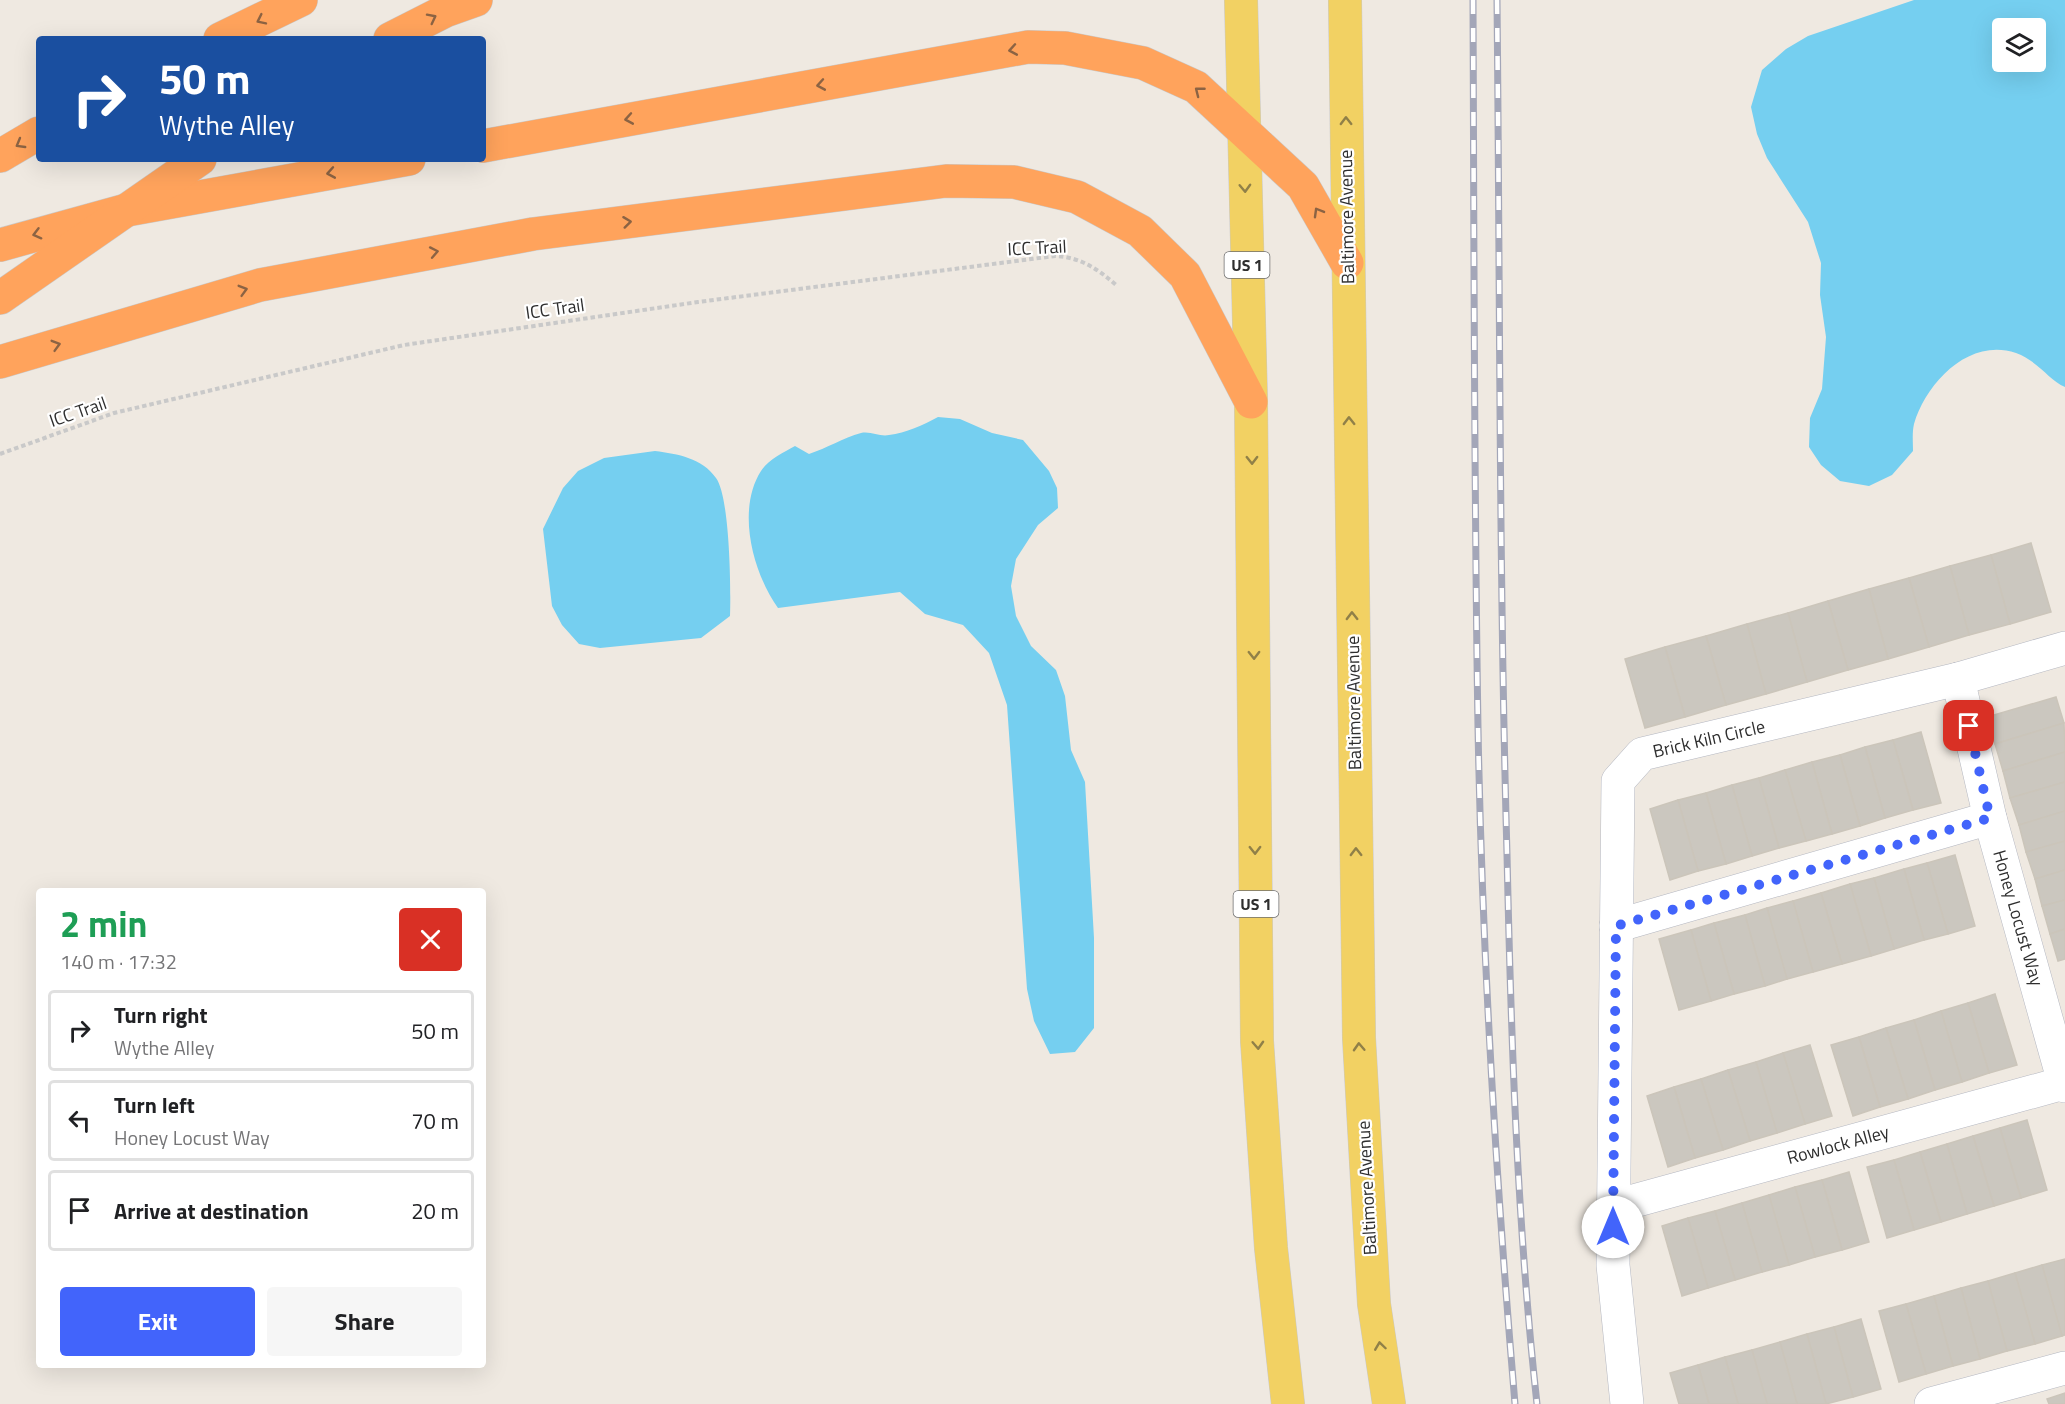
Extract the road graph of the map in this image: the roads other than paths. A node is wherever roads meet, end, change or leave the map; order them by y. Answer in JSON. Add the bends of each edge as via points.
{"nodes":[{"id":1,"x":301,"y":0,"type":"edge"},
{"id":2,"x":476,"y":0,"type":"edge"},
{"id":3,"x":1241,"y":0,"type":"edge"},
{"id":4,"x":1345,"y":0,"type":"edge"},
{"id":5,"x":226,"y":36,"type":"edge"},
{"id":6,"x":396,"y":36,"type":"edge"},
{"id":7,"x":1243,"y":129,"type":"junction"},
{"id":8,"x":36,"y":135,"type":"edge"},
{"id":9,"x":486,"y":145,"type":"edge"},
{"id":10,"x":0,"y":156,"type":"edge"},
{"id":11,"x":196,"y":162,"type":"edge"},
{"id":12,"x":392,"y":162,"type":"edge"},
{"id":13,"x":127,"y":210,"type":"junction"},
{"id":14,"x":0,"y":245,"type":"edge"},
{"id":15,"x":1347,"y":263,"type":"junction"},
{"id":16,"x":0,"y":298,"type":"edge"},
{"id":17,"x":0,"y":362,"type":"edge"},
{"id":18,"x":1251,"y":402,"type":"junction"},
{"id":19,"x":2065,"y":648,"type":"edge"},
{"id":20,"x":1958,"y":679,"type":"junction"},
{"id":21,"x":1990,"y":818,"type":"junction"},
{"id":22,"x":1616,"y":926,"type":"junction"},
{"id":23,"x":2065,"y":1085,"type":"edge"},
{"id":24,"x":1612,"y":1208,"type":"junction"},
{"id":25,"x":2065,"y":1368,"type":"edge"},
{"id":26,"x":1288,"y":1404,"type":"edge"},
{"id":27,"x":1389,"y":1404,"type":"edge"},
{"id":28,"x":1627,"y":1404,"type":"edge"},
{"id":29,"x":1930,"y":1404,"type":"edge"}],
"edges":[{"from":1,"to":5,"type":"highway","one_way":true},
{"from":6,"to":2,"type":"highway","one_way":true},
{"from":3,"to":7,"type":"main road","number":"US 1"},
{"from":15,"to":4,"type":"main road","name":"Baltimore Avenue","one_way":true},
{"from":7,"to":9,"type":"highway","one_way":true,"via":[[1196,87],[1143,63],[1065,48],[1028,47]]},
{"from":15,"to":7,"type":"highway","one_way":true,"via":[[1303,186]]},
{"from":7,"to":18,"type":"main road","number":"US 1","one_way":true},
{"from":8,"to":10,"type":"highway","one_way":true},
{"from":11,"to":13,"type":"highway"},
{"from":12,"to":13,"type":"highway","one_way":true},
{"from":13,"to":14,"type":"highway","one_way":true},
{"from":13,"to":16,"type":"highway"},
{"from":27,"to":15,"type":"main road","name":"Baltimore Avenue","one_way":true,"via":[[1374,1304],[1359,1038]]},
{"from":17,"to":18,"type":"highway","one_way":true,"via":[[260,285],[533,234],[946,181],[1014,182],[1077,198],[1140,231],[1185,275]]},
{"from":18,"to":26,"type":"main road","number":"US 1","one_way":true,"via":[[1257,1041],[1271,1248]]},
{"from":19,"to":20,"type":"street","name":"Brick Kiln Circle"},
{"from":20,"to":21,"type":"street","name":"Honey Locust Way"},
{"from":20,"to":22,"type":"street","name":"Brick Kiln Circle","via":[[1642,754],[1618,781]]},
{"from":21,"to":22,"type":"street"},
{"from":21,"to":23,"type":"street","name":"Honey Locust Way"},
{"from":22,"to":24,"type":"street","name":"Brick Kiln Circle"},
{"from":23,"to":24,"type":"street","name":"Rowlock Alley"},
{"from":24,"to":28,"type":"street","name":"Brick Kiln Circle","via":[[1613,1265]]},
{"from":25,"to":29,"type":"street"}]}
